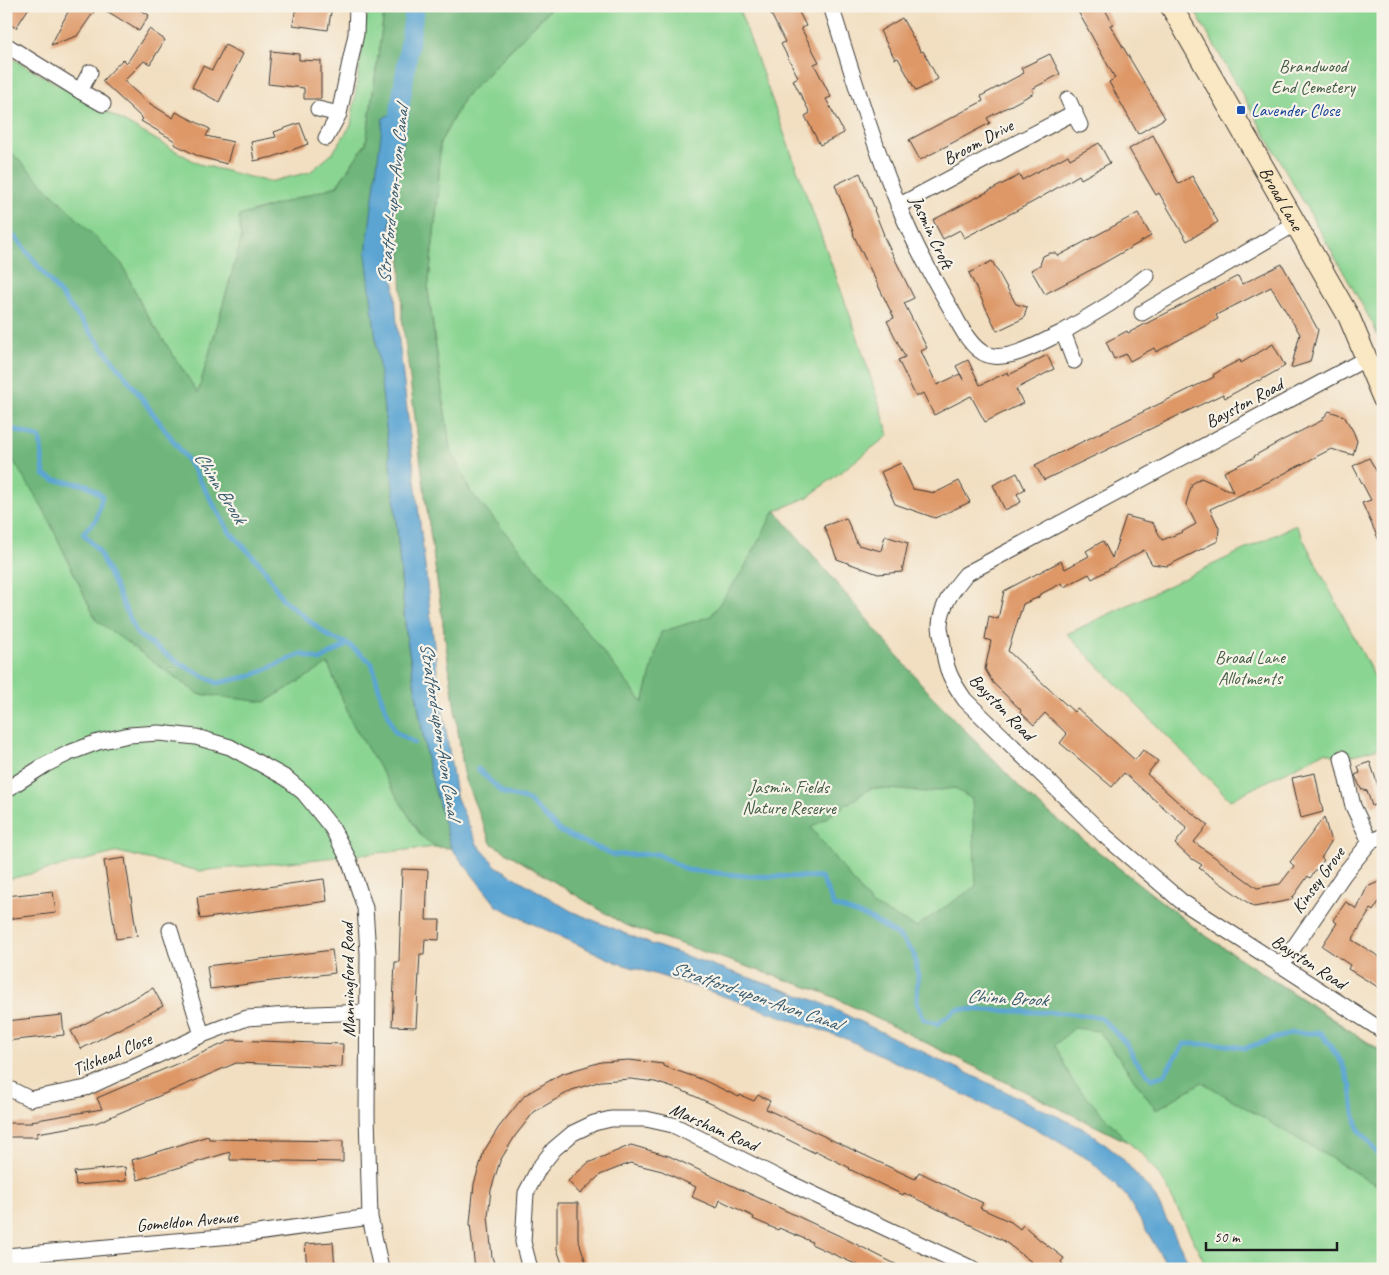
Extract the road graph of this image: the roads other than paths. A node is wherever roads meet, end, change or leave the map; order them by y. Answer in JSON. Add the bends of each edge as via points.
{"nodes":[{"id":1,"x":357,"y":6,"type":"edge"},
{"id":2,"x":831,"y":6,"type":"edge"},
{"id":3,"x":1171,"y":6,"type":"edge"},
{"id":4,"x":6,"y":45,"type":"edge"},
{"id":5,"x":90,"y":72,"type":"dead end"},
{"id":6,"x":80,"y":91,"type":"junction"},
{"id":7,"x":1068,"y":99,"type":"dead end"},
{"id":8,"x":103,"y":104,"type":"dead end"},
{"id":9,"x":318,"y":109,"type":"dead end"},
{"id":10,"x":339,"y":114,"type":"junction"},
{"id":11,"x":326,"y":138,"type":"dead end"},
{"id":12,"x":898,"y":206,"type":"junction"},
{"id":13,"x":1295,"y":224,"type":"junction"},
{"id":14,"x":1147,"y":276,"type":"dead end"},
{"id":15,"x":1142,"y":313,"type":"dead end"},
{"id":16,"x":1063,"y":332,"type":"junction"},
{"id":17,"x":1367,"y":358,"type":"junction"},
{"id":18,"x":1074,"y":361,"type":"dead end"},
{"id":19,"x":1383,"y":398,"type":"edge"},
{"id":20,"x":1342,"y":758,"type":"dead end"},
{"id":21,"x":6,"y":792,"type":"edge"},
{"id":22,"x":1376,"y":839,"type":"edge"},
{"id":23,"x":170,"y":930,"type":"dead end"},
{"id":24,"x":1281,"y":966,"type":"junction"},
{"id":25,"x":367,"y":1012,"type":"junction"},
{"id":26,"x":1383,"y":1031,"type":"edge"},
{"id":27,"x":202,"y":1035,"type":"junction"},
{"id":28,"x":6,"y":1087,"type":"edge"},
{"id":29,"x":370,"y":1217,"type":"junction"},
{"id":30,"x":6,"y":1256,"type":"edge"},
{"id":31,"x":381,"y":1269,"type":"edge"},
{"id":32,"x":530,"y":1269,"type":"edge"},
{"id":33,"x":973,"y":1269,"type":"edge"}],
"edges":[{"from":1,"to":10,"type":"street","via":[[356,34]]},
{"from":2,"to":12,"type":"street","name":"Jasmin Croft"},
{"from":3,"to":13,"type":"street","name":"Broad Lane"},
{"from":4,"to":6,"type":"street"},
{"from":5,"to":6,"type":"street"},
{"from":6,"to":8,"type":"street"},
{"from":7,"to":12,"type":"street","name":"Broom Drive","via":[[1078,119]]},
{"from":9,"to":10,"type":"street"},
{"from":10,"to":11,"type":"street"},
{"from":12,"to":16,"type":"street","name":"Jasmin Croft","via":[[931,276],[969,342],[987,355],[1004,356],[1028,349]]},
{"from":13,"to":15,"type":"street"},
{"from":13,"to":17,"type":"street","name":"Broad Lane","via":[[1350,317]]},
{"from":14,"to":16,"type":"street","name":"Jasmin Croft"},
{"from":16,"to":18,"type":"street"},
{"from":17,"to":19,"type":"street","name":"Broad Lane"},
{"from":17,"to":24,"type":"street","name":"Bayston Road","via":[[966,574],[954,588],[940,624],[945,664],[952,682],[966,700],[1105,836],[1180,901]]},
{"from":20,"to":22,"type":"street","name":"Kinsey Grove","via":[[1353,806]]},
{"from":21,"to":25,"type":"street","name":"Manningford Road","via":[[69,753],[129,735],[159,733],[196,737],[230,747],[268,767],[304,793],[332,828],[349,860],[365,908]]},
{"from":22,"to":24,"type":"street","name":"Kinsey Grove","via":[[1344,874]]},
{"from":23,"to":27,"type":"street"},
{"from":24,"to":26,"type":"street","name":"Bayston Road"},
{"from":25,"to":27,"type":"street","name":"Tilshead Close","via":[[247,1018]]},
{"from":25,"to":29,"type":"street","name":"Manningford Road"},
{"from":27,"to":28,"type":"street","name":"Tilshead Close","via":[[86,1088],[30,1099]]},
{"from":29,"to":30,"type":"street","name":"Gomeldon Avenue","via":[[243,1235]]},
{"from":29,"to":31,"type":"street","name":"Manningford Road"},
{"from":32,"to":33,"type":"street","name":"Marsham Road","via":[[523,1242],[524,1215],[526,1193],[539,1168],[573,1133],[611,1119],[646,1119],[673,1125]]}]}
